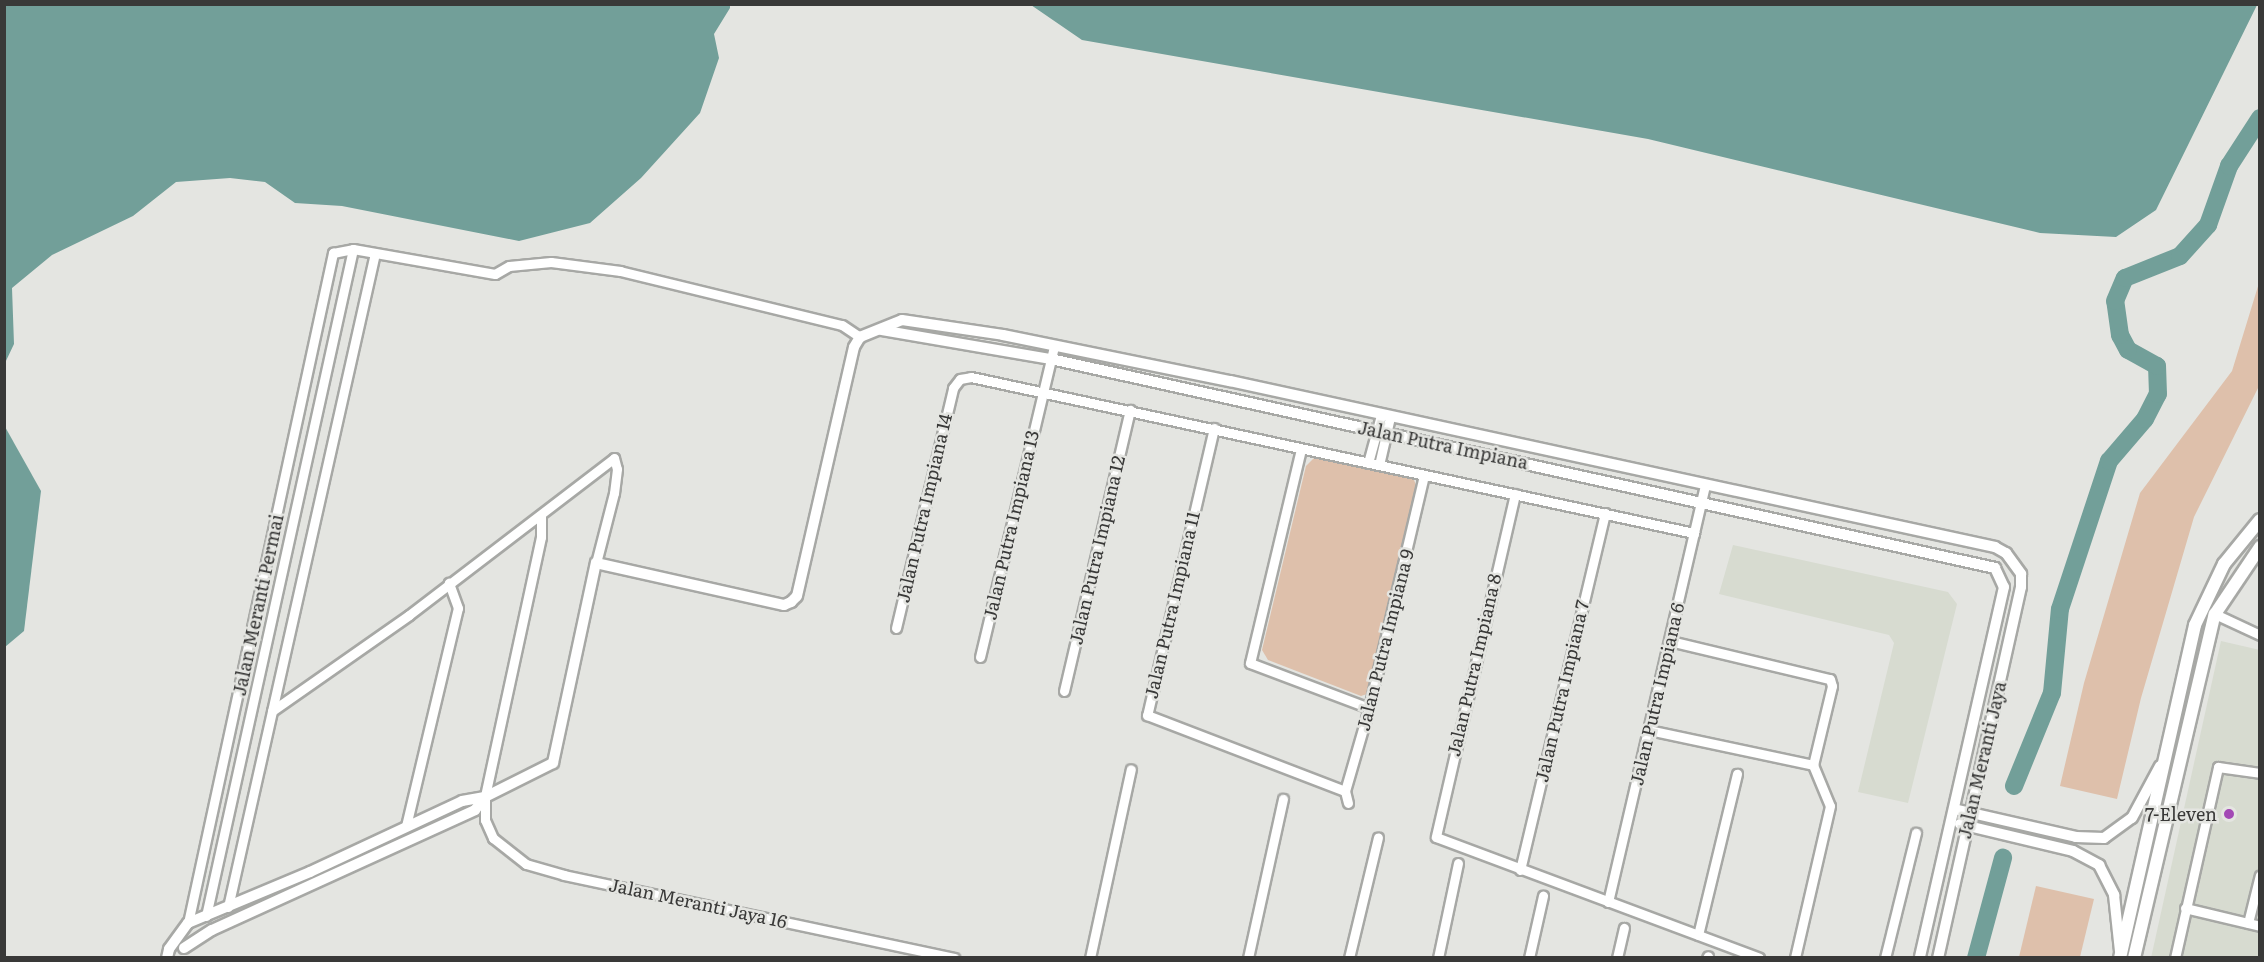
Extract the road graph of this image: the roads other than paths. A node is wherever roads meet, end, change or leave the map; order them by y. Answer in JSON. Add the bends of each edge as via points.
{"nodes":[{"id":1,"x":352,"y":249,"type":"junction"},
{"id":2,"x":375,"y":253,"type":"junction"},
{"id":3,"x":881,"y":330,"type":"junction"},
{"id":4,"x":860,"y":337,"type":"junction"},
{"id":5,"x":1054,"y":346,"type":"junction"},
{"id":6,"x":1051,"y":359,"type":"junction"},
{"id":7,"x":1042,"y":392,"type":"junction"},
{"id":8,"x":1130,"y":410,"type":"junction"},
{"id":9,"x":1386,"y":416,"type":"junction"},
{"id":10,"x":1214,"y":428,"type":"junction"},
{"id":11,"x":1382,"y":431,"type":"junction"},
{"id":12,"x":1301,"y":448,"type":"junction"},
{"id":13,"x":1368,"y":463,"type":"junction"},
{"id":14,"x":1379,"y":465,"type":"junction"},
{"id":15,"x":1424,"y":475,"type":"junction"},
{"id":16,"x":1705,"y":485,"type":"junction"},
{"id":17,"x":1515,"y":494,"type":"junction"},
{"id":18,"x":1702,"y":501,"type":"junction"},
{"id":19,"x":1605,"y":513,"type":"junction"},
{"id":20,"x":541,"y":515,"type":"junction"},
{"id":21,"x":2259,"y":520,"type":"edge"},
{"id":22,"x":1694,"y":533,"type":"junction"},
{"id":23,"x":2259,"y":547,"type":"edge"},
{"id":24,"x":596,"y":562,"type":"junction"},
{"id":25,"x":2015,"y":563,"type":"joint"},
{"id":26,"x":2000,"y":575,"type":"joint"},
{"id":27,"x":449,"y":583,"type":"junction"},
{"id":28,"x":2215,"y":614,"type":"junction"},
{"id":29,"x":896,"y":628,"type":"dead end"},
{"id":30,"x":2259,"y":635,"type":"edge"},
{"id":31,"x":1670,"y":640,"type":"junction"},
{"id":32,"x":980,"y":657,"type":"dead end"},
{"id":33,"x":1064,"y":691,"type":"dead end"},
{"id":34,"x":1369,"y":708,"type":"junction"},
{"id":35,"x":272,"y":711,"type":"junction"},
{"id":36,"x":1649,"y":730,"type":"junction"},
{"id":37,"x":2163,"y":760,"type":"junction"},
{"id":38,"x":1813,"y":765,"type":"junction"},
{"id":39,"x":1131,"y":769,"type":"dead end"},
{"id":40,"x":2259,"y":773,"type":"edge"},
{"id":41,"x":1737,"y":774,"type":"dead end"},
{"id":42,"x":1345,"y":790,"type":"junction"},
{"id":43,"x":485,"y":797,"type":"junction"},
{"id":44,"x":1283,"y":799,"type":"dead end"},
{"id":45,"x":1348,"y":803,"type":"dead end"},
{"id":46,"x":1954,"y":809,"type":"junction"},
{"id":47,"x":1970,"y":812,"type":"junction"},
{"id":48,"x":1951,"y":822,"type":"junction"},
{"id":49,"x":406,"y":826,"type":"junction"},
{"id":50,"x":1967,"y":826,"type":"junction"},
{"id":51,"x":1916,"y":833,"type":"dead end"},
{"id":52,"x":1378,"y":837,"type":"dead end"},
{"id":53,"x":1458,"y":863,"type":"dead end"},
{"id":54,"x":1520,"y":870,"type":"junction"},
{"id":55,"x":2259,"y":875,"type":"edge"},
{"id":56,"x":1543,"y":896,"type":"dead end"},
{"id":57,"x":1608,"y":902,"type":"junction"},
{"id":58,"x":228,"y":907,"type":"junction"},
{"id":59,"x":2185,"y":908,"type":"junction"},
{"id":60,"x":206,"y":916,"type":"junction"},
{"id":61,"x":188,"y":923,"type":"junction"},
{"id":62,"x":2248,"y":923,"type":"junction"},
{"id":63,"x":2259,"y":926,"type":"edge"},
{"id":64,"x":1624,"y":928,"type":"dead end"},
{"id":65,"x":1698,"y":935,"type":"junction"},
{"id":66,"x":183,"y":953,"type":"edge"},
{"id":67,"x":908,"y":953,"type":"edge"},
{"id":68,"x":2135,"y":956,"type":"edge"},
{"id":69,"x":167,"y":957,"type":"edge"},
{"id":70,"x":954,"y":957,"type":"edge"},
{"id":71,"x":1090,"y":957,"type":"edge"},
{"id":72,"x":1248,"y":957,"type":"edge"},
{"id":73,"x":1349,"y":957,"type":"edge"},
{"id":74,"x":1438,"y":957,"type":"edge"},
{"id":75,"x":1529,"y":957,"type":"edge"},
{"id":76,"x":1617,"y":957,"type":"edge"},
{"id":77,"x":1759,"y":957,"type":"edge"},
{"id":78,"x":1794,"y":957,"type":"edge"},
{"id":79,"x":1885,"y":957,"type":"edge"},
{"id":80,"x":1920,"y":957,"type":"edge"},
{"id":81,"x":1938,"y":957,"type":"edge"},
{"id":82,"x":2120,"y":957,"type":"edge"},
{"id":83,"x":2175,"y":957,"type":"edge"}],
"edges":[{"from":1,"to":2,"type":"street"},
{"from":1,"to":60,"type":"street","name":"Jalan Meranti Permai"},
{"from":1,"to":61,"type":"street","name":"Jalan Meranti Permai","via":[[333,253]]},
{"from":2,"to":4,"type":"street","via":[[495,274],[509,266],[550,262],[621,271],[842,326]]},
{"from":2,"to":35,"type":"street"},
{"from":3,"to":4,"type":"street"},
{"from":3,"to":5,"type":"street","name":"Jalan Putra Impiana","via":[[902,320]]},
{"from":3,"to":6,"type":"street","name":"Jalan Putra Impiana"},
{"from":4,"to":24,"type":"street","via":[[846,379],[797,596],[791,602],[784,605]]},
{"from":5,"to":6,"type":"street","name":"Jalan Putra Impiana 13"},
{"from":5,"to":9,"type":"street","name":"Jalan Putra Impiana"},
{"from":6,"to":7,"type":"street","name":"Jalan Putra Impiana 13"},
{"from":6,"to":11,"type":"street","name":"Jalan Putra Impiana"},
{"from":7,"to":8,"type":"street"},
{"from":7,"to":29,"type":"street","name":"Jalan Putra Impiana 14","via":[[971,377],[960,379],[952,388]]},
{"from":7,"to":32,"type":"street","name":"Jalan Putra Impiana 13"},
{"from":8,"to":10,"type":"street"},
{"from":8,"to":33,"type":"street","name":"Jalan Putra Impiana 12"},
{"from":9,"to":11,"type":"street"},
{"from":9,"to":16,"type":"street","name":"Jalan Putra Impiana"},
{"from":10,"to":12,"type":"street"},
{"from":10,"to":42,"type":"street","name":"Jalan Putra Impiana 11","via":[[1147,715]]},
{"from":11,"to":13,"type":"street"},
{"from":11,"to":14,"type":"street"},
{"from":11,"to":18,"type":"street","name":"Jalan Putra Impiana"},
{"from":12,"to":13,"type":"street"},
{"from":12,"to":34,"type":"street","via":[[1250,663]]},
{"from":13,"to":14,"type":"street"},
{"from":14,"to":15,"type":"street"},
{"from":15,"to":17,"type":"street"},
{"from":15,"to":34,"type":"street","name":"Jalan Putra Impiana 9"},
{"from":16,"to":18,"type":"street","name":"Jalan Putra Impiana 6"},
{"from":16,"to":25,"type":"street","name":"Jalan Putra Impiana","via":[[1995,547]]},
{"from":17,"to":19,"type":"street"},
{"from":17,"to":54,"type":"street","name":"Jalan Putra Impiana 8","via":[[1436,837]]},
{"from":18,"to":22,"type":"street","name":"Jalan Putra Impiana 6"},
{"from":18,"to":26,"type":"street","name":"Jalan Putra Impiana","via":[[1981,562]]},
{"from":19,"to":22,"type":"street"},
{"from":19,"to":54,"type":"street","name":"Jalan Putra Impiana 7"},
{"from":20,"to":24,"type":"street","via":[[614,458],[614,494]]},
{"from":20,"to":27,"type":"street"},
{"from":20,"to":43,"type":"street","name":"Jalan Meranti Jaya 16","via":[[541,537]]},
{"from":21,"to":37,"type":"main road","via":[[2224,564],[2203,602]]},
{"from":22,"to":31,"type":"street","name":"Jalan Putra Impiana 6"},
{"from":23,"to":28,"type":"main road"},
{"from":24,"to":43,"type":"street","via":[[553,763]]},
{"from":25,"to":47,"type":"street","name":"Jalan Meranti Jaya","via":[[2021,574],[2020,587]]},
{"from":26,"to":46,"type":"street","name":"Jalan Meranti Jaya","via":[[2004,586]]},
{"from":27,"to":35,"type":"street"},
{"from":27,"to":49,"type":"street","via":[[458,608]]},
{"from":28,"to":30,"type":"street"},
{"from":28,"to":68,"type":"main road"},
{"from":31,"to":36,"type":"street","name":"Jalan Putra Impiana 6"},
{"from":31,"to":38,"type":"street","via":[[1830,679],[1832,686]]},
{"from":34,"to":42,"type":"street","name":"Jalan Putra Impiana 9"},
{"from":35,"to":58,"type":"street"},
{"from":36,"to":38,"type":"street"},
{"from":36,"to":57,"type":"street","name":"Jalan Putra Impiana 6"},
{"from":37,"to":47,"type":"street","via":[[2138,810],[2121,830],[2104,838],[2076,837]]},
{"from":37,"to":82,"type":"main road"},
{"from":38,"to":78,"type":"street","via":[[1830,806]]},
{"from":39,"to":71,"type":"street"},
{"from":40,"to":59,"type":"street","via":[[2218,767]]},
{"from":41,"to":65,"type":"street"},
{"from":42,"to":45,"type":"street","name":"Jalan Putra Impiana 9"},
{"from":43,"to":49,"type":"street","via":[[462,801]]},
{"from":43,"to":66,"type":"street","via":[[475,810],[212,930]]},
{"from":43,"to":67,"type":"street","name":"Jalan Meranti Jaya 16","via":[[485,820],[494,838],[526,864]]},
{"from":44,"to":72,"type":"street"},
{"from":46,"to":47,"type":"street"},
{"from":46,"to":48,"type":"street","name":"Jalan Meranti Jaya"},
{"from":47,"to":50,"type":"street","name":"Jalan Meranti Jaya"},
{"from":48,"to":50,"type":"street"},
{"from":48,"to":80,"type":"street","name":"Jalan Meranti Jaya"},
{"from":49,"to":58,"type":"street"},
{"from":50,"to":81,"type":"street","name":"Jalan Meranti Jaya"},
{"from":50,"to":82,"type":"street","via":[[2073,851],[2099,865],[2114,895]]},
{"from":51,"to":79,"type":"street"},
{"from":52,"to":73,"type":"street"},
{"from":53,"to":74,"type":"street"},
{"from":54,"to":57,"type":"street"},
{"from":55,"to":62,"type":"street"},
{"from":56,"to":75,"type":"street"},
{"from":57,"to":65,"type":"street"},
{"from":58,"to":60,"type":"street"},
{"from":59,"to":62,"type":"street"},
{"from":59,"to":83,"type":"street"},
{"from":60,"to":61,"type":"street"},
{"from":61,"to":66,"type":"street","name":"Jalan Meranti Permai"},
{"from":61,"to":69,"type":"street"},
{"from":62,"to":63,"type":"street"},
{"from":64,"to":76,"type":"street"},
{"from":65,"to":77,"type":"street"},
{"from":67,"to":70,"type":"street","name":"Jalan Meranti Jaya 16"}]}
